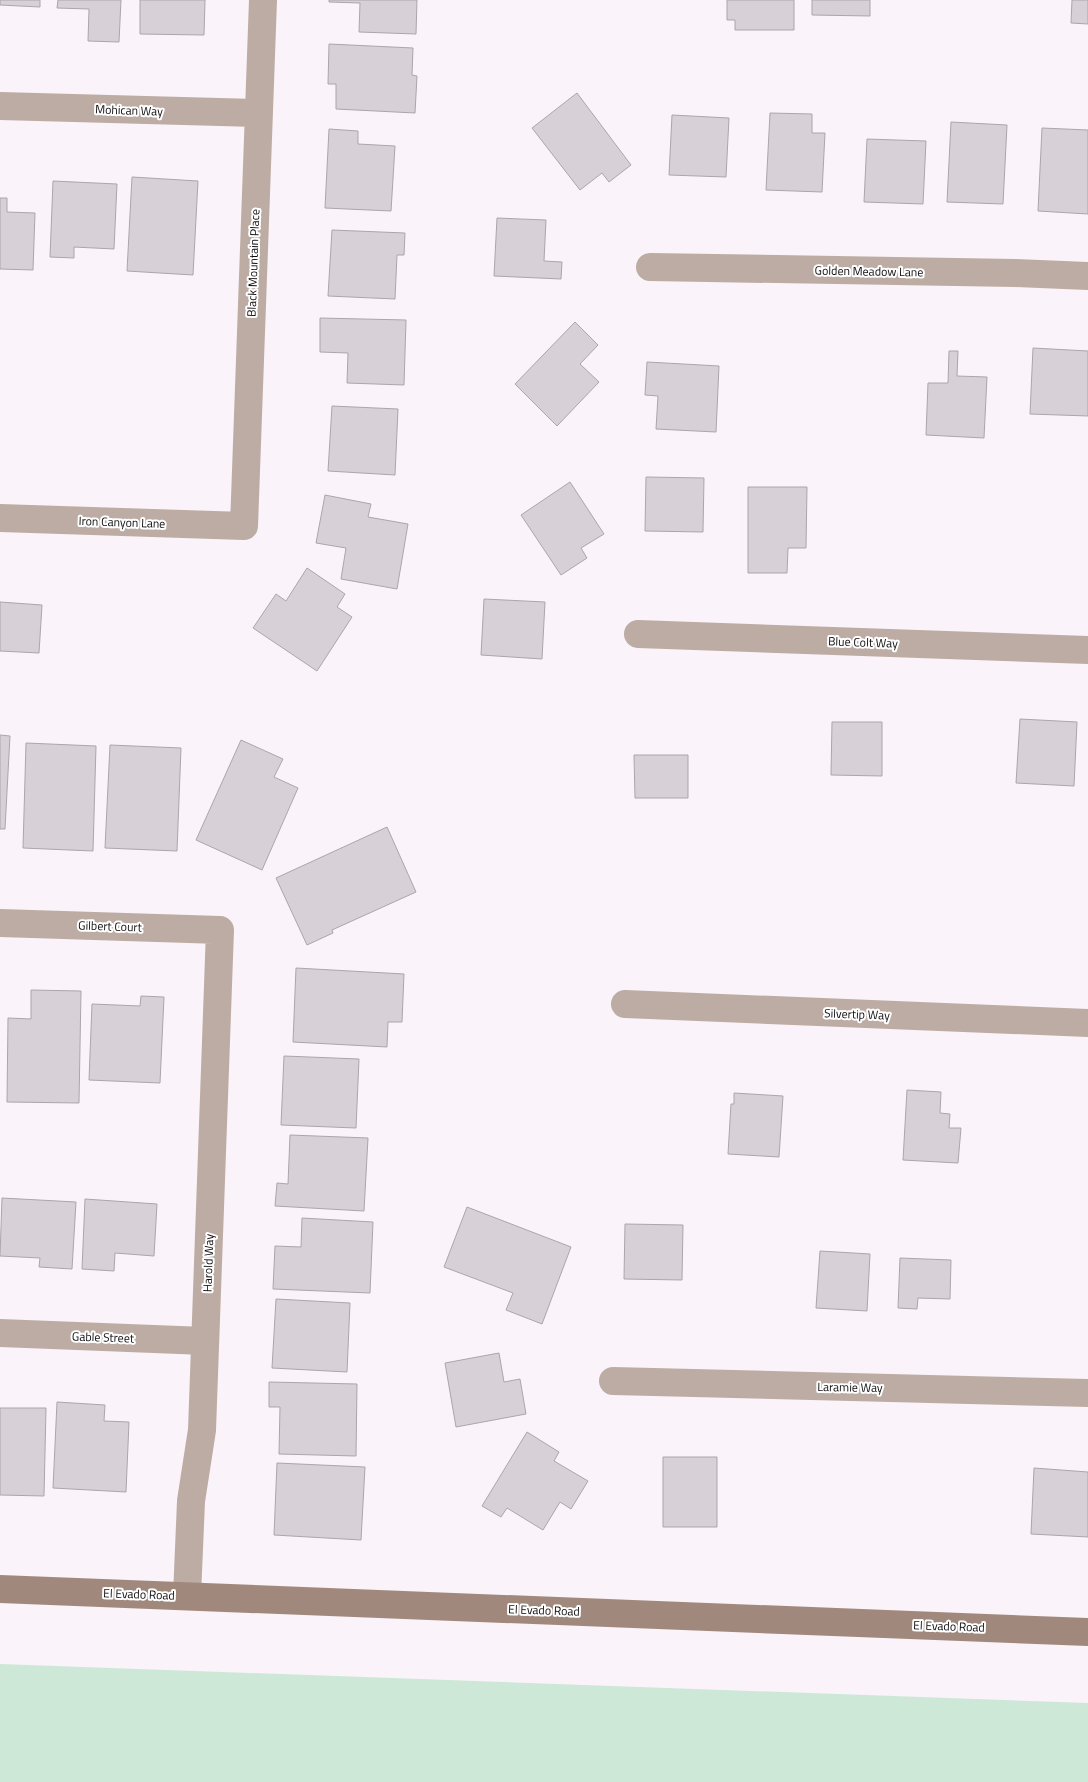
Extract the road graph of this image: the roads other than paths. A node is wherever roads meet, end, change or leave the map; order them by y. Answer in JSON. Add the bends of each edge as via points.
{"nodes":[{"id":1,"x":263,"y":0,"type":"edge"},
{"id":2,"x":0,"y":106,"type":"edge"},
{"id":3,"x":259,"y":113,"type":"junction"},
{"id":4,"x":650,"y":267,"type":"dead end"},
{"id":5,"x":1088,"y":276,"type":"edge"},
{"id":6,"x":0,"y":518,"type":"edge"},
{"id":7,"x":244,"y":526,"type":"joint"},
{"id":8,"x":638,"y":634,"type":"dead end"},
{"id":9,"x":1088,"y":650,"type":"edge"},
{"id":10,"x":0,"y":923,"type":"edge"},
{"id":11,"x":220,"y":930,"type":"joint"},
{"id":12,"x":625,"y":1004,"type":"dead end"},
{"id":13,"x":1088,"y":1023,"type":"edge"},
{"id":14,"x":0,"y":1333,"type":"edge"},
{"id":15,"x":206,"y":1341,"type":"junction"},
{"id":16,"x":613,"y":1381,"type":"dead end"},
{"id":17,"x":1088,"y":1393,"type":"edge"},
{"id":18,"x":0,"y":1589,"type":"edge"},
{"id":19,"x":187,"y":1596,"type":"junction"},
{"id":20,"x":1088,"y":1632,"type":"edge"}],
"edges":[{"from":1,"to":3,"type":"street","name":"Black Mountain Place"},
{"from":2,"to":3,"type":"street","name":"Mohican Way"},
{"from":3,"to":7,"type":"street","name":"Black Mountain Place"},
{"from":4,"to":5,"type":"street","name":"Golden Meadow Lane"},
{"from":6,"to":7,"type":"street","name":"Iron Canyon Lane"},
{"from":8,"to":9,"type":"street","name":"Blue Colt Way"},
{"from":10,"to":11,"type":"street","name":"Gilbert Court"},
{"from":11,"to":15,"type":"street","name":"Harold Way"},
{"from":12,"to":13,"type":"street","name":"Silvertip Way"},
{"from":14,"to":15,"type":"street","name":"Gable Street"},
{"from":15,"to":19,"type":"street","name":"Harold Way","via":[[202,1430],[191,1501]]},
{"from":16,"to":17,"type":"street","name":"Laramie Way"},
{"from":18,"to":19,"type":"street","name":"El Evado Road"},
{"from":19,"to":20,"type":"street","name":"El Evado Road"}]}
